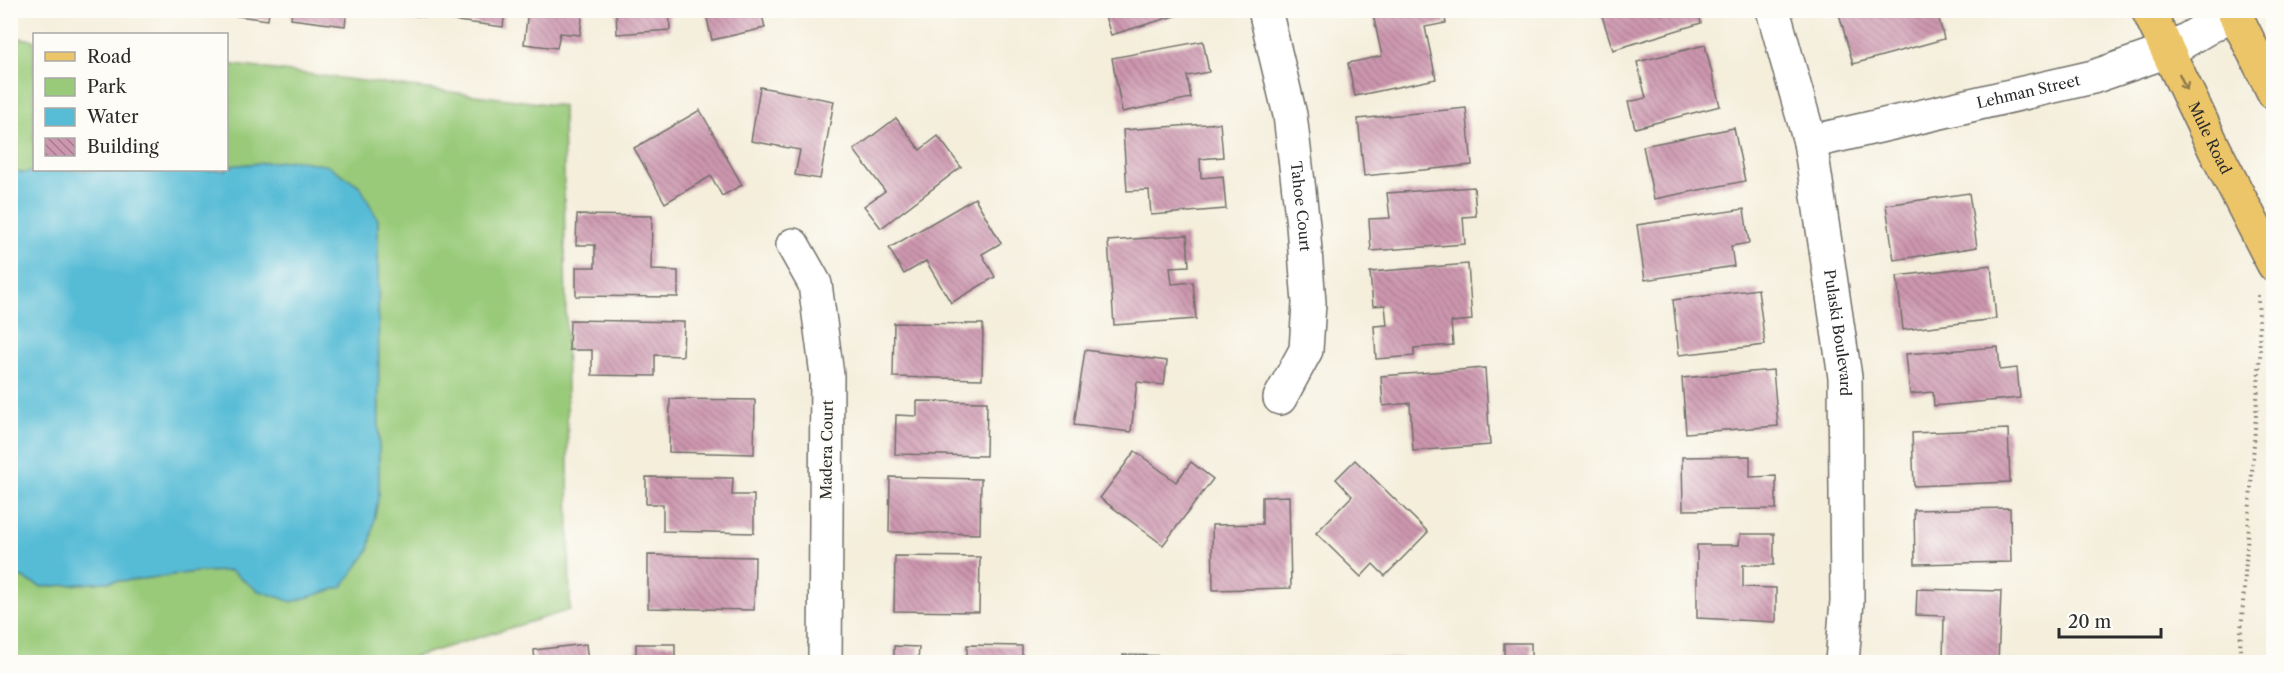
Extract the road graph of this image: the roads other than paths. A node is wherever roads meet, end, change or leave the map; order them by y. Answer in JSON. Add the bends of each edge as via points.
{"nodes":[{"id":1,"x":1265,"y":10,"type":"edge"},
{"id":2,"x":1773,"y":10,"type":"edge"},
{"id":3,"x":2148,"y":10,"type":"edge"},
{"id":4,"x":2234,"y":11,"type":"edge"},
{"id":5,"x":2168,"y":51,"type":"junction"},
{"id":6,"x":2274,"y":93,"type":"edge"},
{"id":7,"x":1810,"y":142,"type":"junction"},
{"id":8,"x":794,"y":245,"type":"dead end"},
{"id":9,"x":2266,"y":276,"type":"edge"},
{"id":10,"x":1280,"y":398,"type":"dead end"},
{"id":11,"x":825,"y":663,"type":"edge"},
{"id":12,"x":1842,"y":663,"type":"edge"}],
"edges":[{"from":1,"to":10,"type":"street","name":"Tahoe Court","via":[[1290,115],[1309,303],[1305,350]]},
{"from":2,"to":7,"type":"street","name":"Pulaski Boulevard"},
{"from":3,"to":5,"type":"main road","name":"Mule Road"},
{"from":4,"to":5,"type":"street","name":"Lehman Street"},
{"from":4,"to":6,"type":"main road"},
{"from":5,"to":7,"type":"street","name":"Lehman Street","via":[[2093,77]]},
{"from":5,"to":9,"type":"main road","name":"Mule Road","one_way":true,"via":[[2215,150]]},
{"from":7,"to":12,"type":"street","name":"Pulaski Boulevard","via":[[1845,376],[1847,601]]},
{"from":8,"to":11,"type":"street","name":"Madera Court","via":[[815,284],[827,375]]}]}
